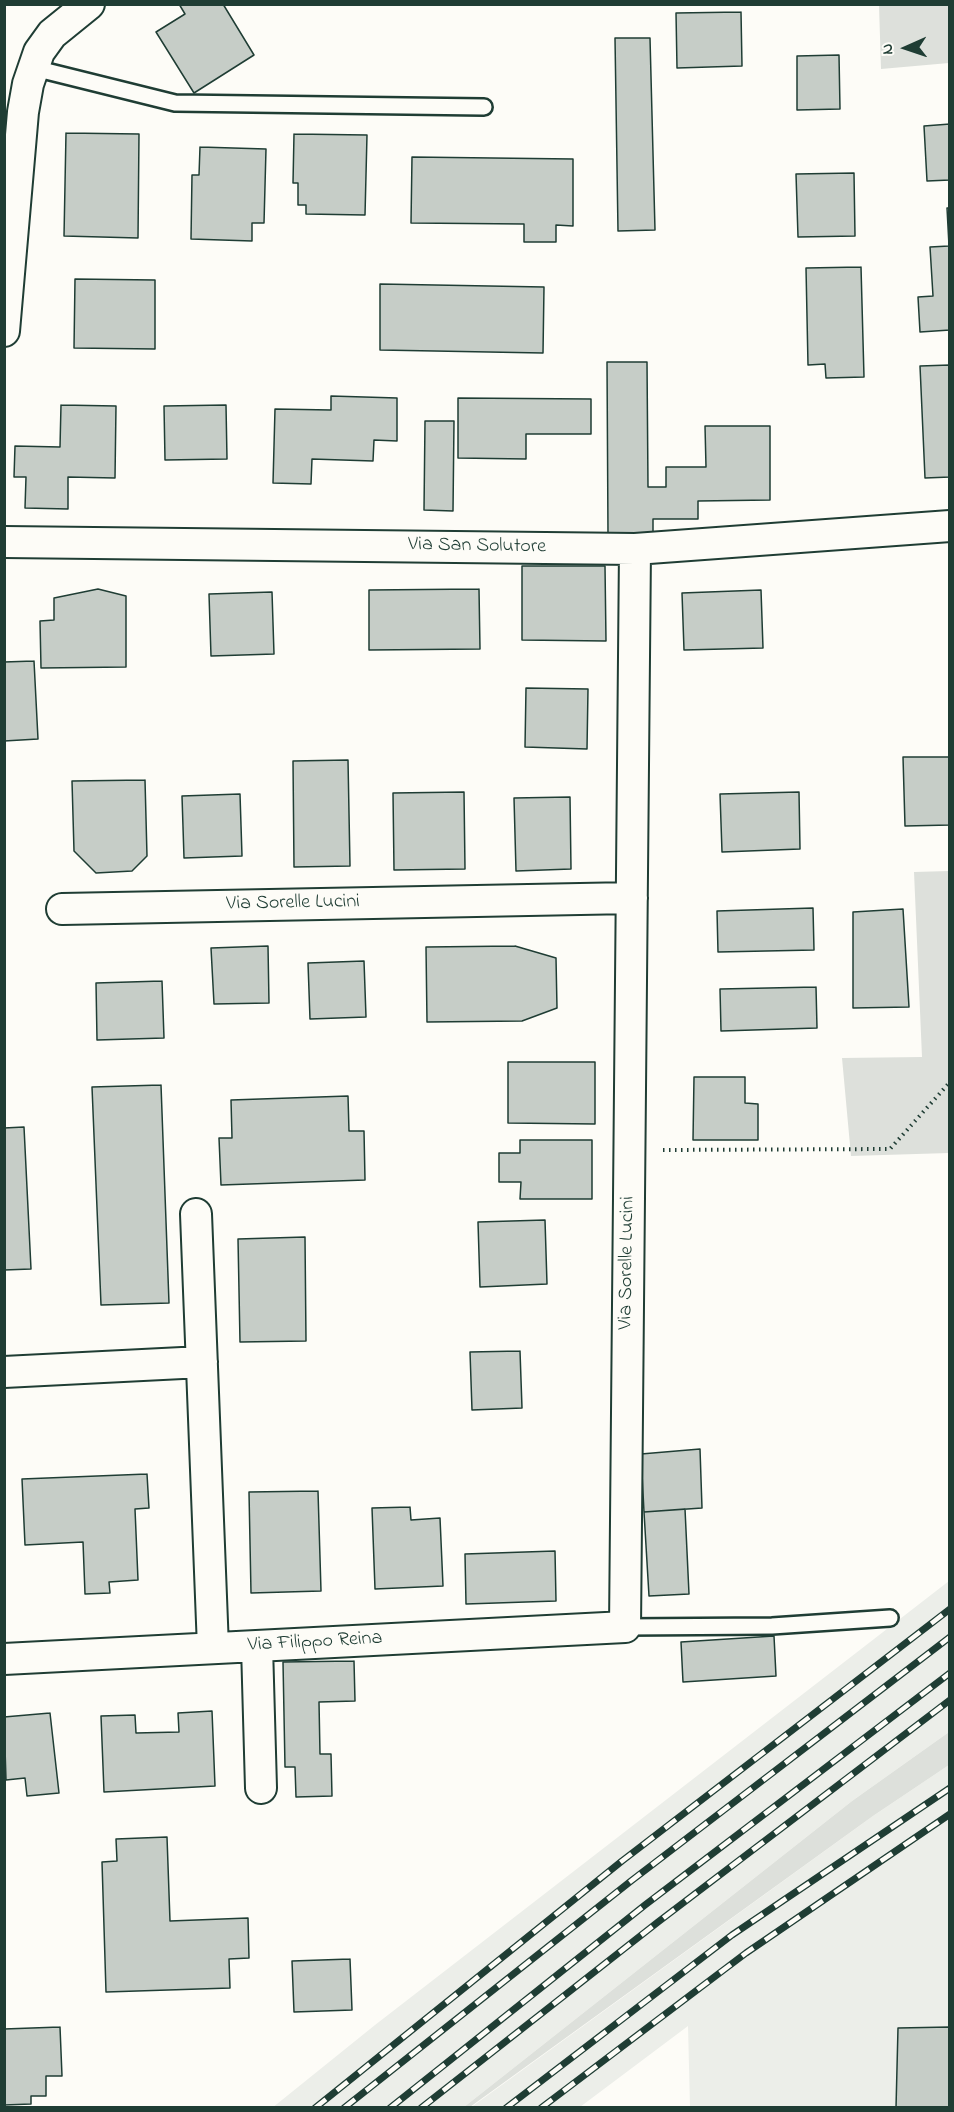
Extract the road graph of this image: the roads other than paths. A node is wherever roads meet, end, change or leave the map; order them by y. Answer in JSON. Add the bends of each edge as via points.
{"nodes":[{"id":1,"x":74,"y":9,"type":"edge"},
{"id":2,"x":34,"y":68,"type":"junction"},
{"id":3,"x":484,"y":107,"type":"dead end"},
{"id":4,"x":4,"y":331,"type":"edge"},
{"id":5,"x":950,"y":526,"type":"edge"},
{"id":6,"x":4,"y":542,"type":"edge"},
{"id":7,"x":636,"y":549,"type":"junction"},
{"id":8,"x":632,"y":898,"type":"junction"},
{"id":9,"x":62,"y":909,"type":"dead end"},
{"id":10,"x":196,"y":1214,"type":"dead end"},
{"id":11,"x":202,"y":1362,"type":"junction"},
{"id":12,"x":4,"y":1372,"type":"edge"},
{"id":13,"x":890,"y":1618,"type":"dead end"},
{"id":14,"x":625,"y":1627,"type":"junction"},
{"id":15,"x":257,"y":1646,"type":"junction"},
{"id":16,"x":213,"y":1648,"type":"junction"},
{"id":17,"x":4,"y":1659,"type":"edge"},
{"id":18,"x":261,"y":1788,"type":"dead end"}],
"edges":[{"from":1,"to":2,"type":"street","via":[[39,52]]},
{"from":2,"to":3,"type":"lane","via":[[175,104]]},
{"from":2,"to":4,"type":"street","via":[[23,112]]},
{"from":5,"to":7,"type":"street","name":"Via San Solutore"},
{"from":6,"to":7,"type":"street","name":"Via San Solutore"},
{"from":7,"to":8,"type":"street","name":"Via Sorelle Lucini"},
{"from":8,"to":9,"type":"street","name":"Via Sorelle Lucini"},
{"from":8,"to":14,"type":"street","name":"Via Sorelle Lucini"},
{"from":10,"to":11,"type":"street"},
{"from":11,"to":12,"type":"street"},
{"from":11,"to":16,"type":"street"},
{"from":13,"to":14,"type":"lane","via":[[772,1626]]},
{"from":14,"to":15,"type":"street","name":"Via Filippo Reina"},
{"from":15,"to":16,"type":"street","name":"Via Filippo Reina"},
{"from":15,"to":18,"type":"street"},
{"from":16,"to":17,"type":"street","name":"Via Filippo Reina"}]}
